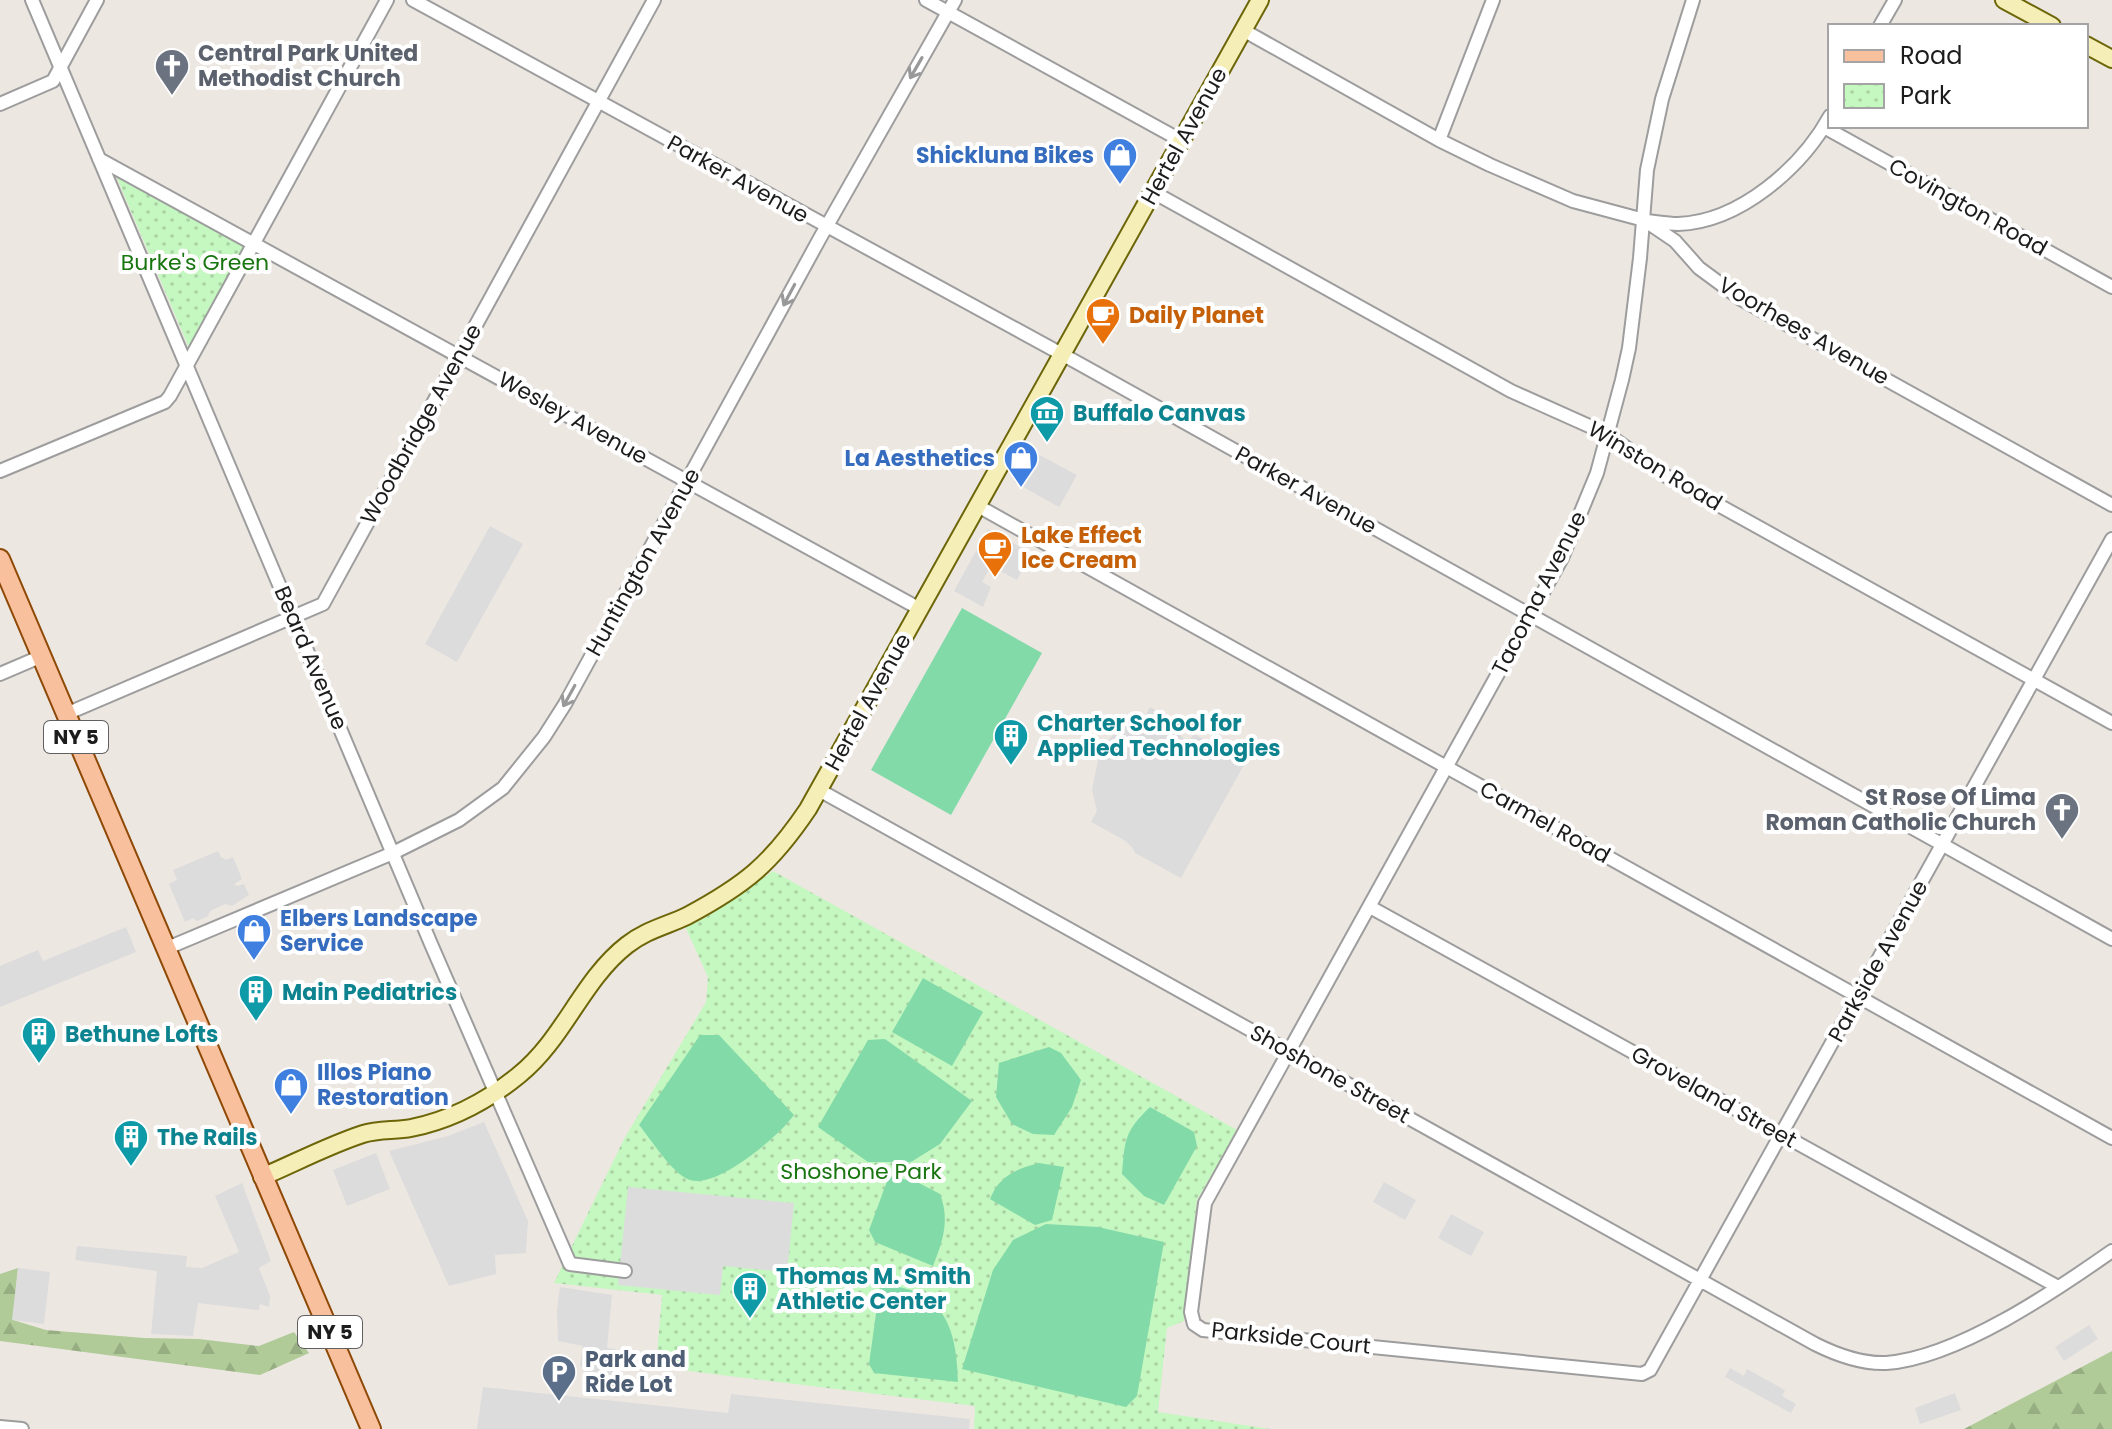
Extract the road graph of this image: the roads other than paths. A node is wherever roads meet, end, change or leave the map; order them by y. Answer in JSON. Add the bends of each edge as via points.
{"nodes":[{"id":1,"x":32,"y":0,"type":"edge"},
{"id":2,"x":97,"y":0,"type":"edge"},
{"id":3,"x":387,"y":0,"type":"edge"},
{"id":4,"x":413,"y":0,"type":"edge"},
{"id":5,"x":654,"y":0,"type":"edge"},
{"id":6,"x":926,"y":0,"type":"edge"},
{"id":7,"x":1493,"y":0,"type":"edge"},
{"id":8,"x":1693,"y":0,"type":"edge"},
{"id":9,"x":1895,"y":0,"type":"edge"},
{"id":10,"x":2004,"y":0,"type":"edge"},
{"id":11,"x":1258,"y":1,"type":"edge"},
{"id":12,"x":951,"y":6,"type":"edge"},
{"id":13,"x":1881,"y":24,"type":"edge"},
{"id":14,"x":2048,"y":24,"type":"edge"},
{"id":15,"x":1243,"y":30,"type":"junction"},
{"id":16,"x":2088,"y":46,"type":"edge"},
{"id":17,"x":2112,"y":59,"type":"edge"},
{"id":18,"x":61,"y":65,"type":"junction"},
{"id":19,"x":598,"y":102,"type":"junction"},
{"id":20,"x":0,"y":104,"type":"edge"},
{"id":21,"x":1827,"y":121,"type":"edge"},
{"id":22,"x":1839,"y":128,"type":"edge"},
{"id":23,"x":1439,"y":140,"type":"junction"},
{"id":24,"x":1182,"y":141,"type":"junction"},
{"id":25,"x":99,"y":159,"type":"junction"},
{"id":26,"x":1153,"y":192,"type":"junction"},
{"id":27,"x":1644,"y":220,"type":"junction"},
{"id":28,"x":826,"y":227,"type":"junction"},
{"id":29,"x":255,"y":244,"type":"junction"},
{"id":30,"x":2112,"y":287,"type":"edge"},
{"id":31,"x":459,"y":355,"type":"junction"},
{"id":32,"x":1062,"y":355,"type":"junction"},
{"id":33,"x":188,"y":367,"type":"junction"},
{"id":34,"x":1607,"y":434,"type":"junction"},
{"id":35,"x":0,"y":471,"type":"edge"},
{"id":36,"x":688,"y":481,"type":"junction"},
{"id":37,"x":2112,"y":505,"type":"edge"},
{"id":38,"x":978,"y":506,"type":"junction"},
{"id":39,"x":2112,"y":539,"type":"edge"},
{"id":40,"x":0,"y":559,"type":"edge"},
{"id":41,"x":920,"y":609,"type":"junction"},
{"id":42,"x":1530,"y":615,"type":"junction"},
{"id":43,"x":293,"y":616,"type":"junction"},
{"id":44,"x":42,"y":656,"type":"junction"},
{"id":45,"x":0,"y":674,"type":"edge"},
{"id":46,"x":2034,"y":680,"type":"junction"},
{"id":47,"x":66,"y":714,"type":"junction"},
{"id":48,"x":2112,"y":723,"type":"edge"},
{"id":49,"x":1446,"y":767,"type":"junction"},
{"id":50,"x":819,"y":790,"type":"junction"},
{"id":51,"x":1943,"y":844,"type":"junction"},
{"id":52,"x":393,"y":853,"type":"junction"},
{"id":53,"x":1370,"y":907,"type":"junction"},
{"id":54,"x":2112,"y":939,"type":"edge"},
{"id":55,"x":165,"y":949,"type":"junction"},
{"id":56,"x":1858,"y":996,"type":"junction"},
{"id":57,"x":1290,"y":1051,"type":"junction"},
{"id":58,"x":496,"y":1092,"type":"junction"},
{"id":59,"x":1782,"y":1135,"type":"junction"},
{"id":60,"x":2112,"y":1138,"type":"edge"},
{"id":61,"x":262,"y":1177,"type":"junction"},
{"id":62,"x":2112,"y":1251,"type":"edge"},
{"id":63,"x":625,"y":1271,"type":"dead end"},
{"id":64,"x":1700,"y":1281,"type":"junction"},
{"id":65,"x":2058,"y":1287,"type":"junction"},
{"id":66,"x":1636,"y":1374,"type":"joint"},
{"id":67,"x":0,"y":1427,"type":"edge"},
{"id":68,"x":22,"y":1429,"type":"edge"},
{"id":69,"x":371,"y":1429,"type":"edge"}],
"edges":[{"from":1,"to":18,"type":"street","name":"Beard Avenue"},
{"from":2,"to":18,"type":"street"},
{"from":3,"to":29,"type":"street"},
{"from":4,"to":19,"type":"street","name":"Parker Avenue"},
{"from":5,"to":19,"type":"street","name":"Woodbridge Avenue"},
{"from":6,"to":12,"type":"street"},
{"from":7,"to":23,"type":"street"},
{"from":8,"to":27,"type":"street","name":"Tacoma Avenue","via":[[1662,99],[1647,170]]},
{"from":9,"to":13,"type":"street"},
{"from":10,"to":14,"type":"street"},
{"from":11,"to":15,"type":"street","name":"Hertel Avenue"},
{"from":12,"to":24,"type":"street"},
{"from":12,"to":28,"type":"street","name":"Huntington Avenue","one_way":true},
{"from":15,"to":23,"type":"street","name":"Voorhees Avenue"},
{"from":15,"to":24,"type":"street","name":"Hertel Avenue"},
{"from":16,"to":17,"type":"street"},
{"from":18,"to":20,"type":"street","via":[[53,81]]},
{"from":18,"to":25,"type":"street","name":"Beard Avenue"},
{"from":19,"to":28,"type":"street","name":"Parker Avenue"},
{"from":19,"to":31,"type":"street","name":"Woodbridge Avenue"},
{"from":21,"to":27,"type":"street","via":[[1792,167],[1744,202],[1679,224]]},
{"from":22,"to":30,"type":"street","name":"Covington Road"},
{"from":23,"to":27,"type":"street","name":"Voorhees Avenue","via":[[1573,201]]},
{"from":24,"to":26,"type":"street","name":"Hertel Avenue"},
{"from":25,"to":29,"type":"street","name":"Wesley Avenue"},
{"from":25,"to":33,"type":"street","name":"Beard Avenue"},
{"from":26,"to":32,"type":"street","name":"Hertel Avenue"},
{"from":26,"to":34,"type":"street","name":"Winston Road","via":[[1511,391]]},
{"from":27,"to":34,"type":"street","name":"Tacoma Avenue","via":[[1629,348]]},
{"from":27,"to":37,"type":"street","name":"Voorhees Avenue","via":[[1741,299]]},
{"from":28,"to":32,"type":"street","name":"Parker Avenue"},
{"from":28,"to":36,"type":"street","name":"Huntington Avenue","one_way":true},
{"from":29,"to":31,"type":"street","name":"Wesley Avenue"},
{"from":29,"to":33,"type":"street"},
{"from":31,"to":36,"type":"street","name":"Wesley Avenue"},
{"from":31,"to":43,"type":"street","name":"Woodbridge Avenue","via":[[323,604]]},
{"from":32,"to":38,"type":"street","name":"Hertel Avenue"},
{"from":32,"to":42,"type":"street","name":"Parker Avenue"},
{"from":33,"to":35,"type":"street","via":[[165,402]]},
{"from":33,"to":43,"type":"street","name":"Beard Avenue"},
{"from":34,"to":42,"type":"street","name":"Tacoma Avenue","via":[[1574,530]]},
{"from":34,"to":46,"type":"street","name":"Winston Road","via":[[1666,476]]},
{"from":36,"to":41,"type":"street","name":"Wesley Avenue"},
{"from":36,"to":52,"type":"street","name":"Huntington Avenue","one_way":true,"via":[[565,704],[519,769],[489,800]]},
{"from":38,"to":41,"type":"street","name":"Hertel Avenue"},
{"from":38,"to":49,"type":"street","name":"Carmel Road"},
{"from":39,"to":46,"type":"street","name":"Parkside Avenue"},
{"from":40,"to":44,"type":"main road","number":"NY 5"},
{"from":41,"to":50,"type":"street","name":"Hertel Avenue"},
{"from":42,"to":49,"type":"street","name":"Tacoma Avenue"},
{"from":42,"to":51,"type":"street","name":"Parker Avenue"},
{"from":43,"to":47,"type":"street","name":"Woodbridge Avenue"},
{"from":43,"to":52,"type":"street","name":"Beard Avenue"},
{"from":44,"to":45,"type":"street"},
{"from":44,"to":47,"type":"main road","number":"NY 5"},
{"from":46,"to":48,"type":"street","name":"Winston Road"},
{"from":46,"to":51,"type":"street","name":"Parkside Avenue"},
{"from":47,"to":55,"type":"main road","number":"NY 5"},
{"from":49,"to":53,"type":"street","name":"Tacoma Avenue"},
{"from":49,"to":56,"type":"street","name":"Carmel Road"},
{"from":50,"to":57,"type":"street","name":"Shoshone Street"},
{"from":50,"to":58,"type":"street","name":"Hertel Avenue","via":[[791,835],[750,878],[625,947],[593,981],[545,1051]]},
{"from":51,"to":54,"type":"street","name":"Parker Avenue"},
{"from":51,"to":56,"type":"street","name":"Parkside Avenue"},
{"from":52,"to":55,"type":"street","name":"Huntington Avenue"},
{"from":52,"to":58,"type":"street","name":"Beard Avenue"},
{"from":53,"to":57,"type":"street","name":"Tacoma Avenue"},
{"from":53,"to":59,"type":"street","name":"Groveland Street"},
{"from":55,"to":61,"type":"main road","number":"NY 5"},
{"from":56,"to":59,"type":"street","name":"Parkside Avenue"},
{"from":56,"to":60,"type":"street","name":"Carmel Road"},
{"from":57,"to":64,"type":"street","name":"Shoshone Street"},
{"from":57,"to":66,"type":"street","name":"Parkside Court","via":[[1205,1203],[1191,1316],[1197,1327]]},
{"from":58,"to":61,"type":"street","name":"Hertel Avenue","via":[[452,1116],[407,1129],[365,1133]]},
{"from":58,"to":63,"type":"street","name":"Beard Avenue","via":[[570,1264]]},
{"from":59,"to":64,"type":"street","name":"Parkside Avenue"},
{"from":59,"to":65,"type":"street","name":"Groveland Street"},
{"from":61,"to":69,"type":"main road","number":"NY 5"},
{"from":62,"to":65,"type":"street","name":"Shoshone Street"},
{"from":64,"to":65,"type":"street","name":"Shoshone Street","via":[[1841,1356],[1886,1363],[1928,1353],[1984,1329]]},
{"from":64,"to":66,"type":"street","name":"Parkside Avenue","via":[[1651,1368]]},
{"from":67,"to":68,"type":"street"}]}
